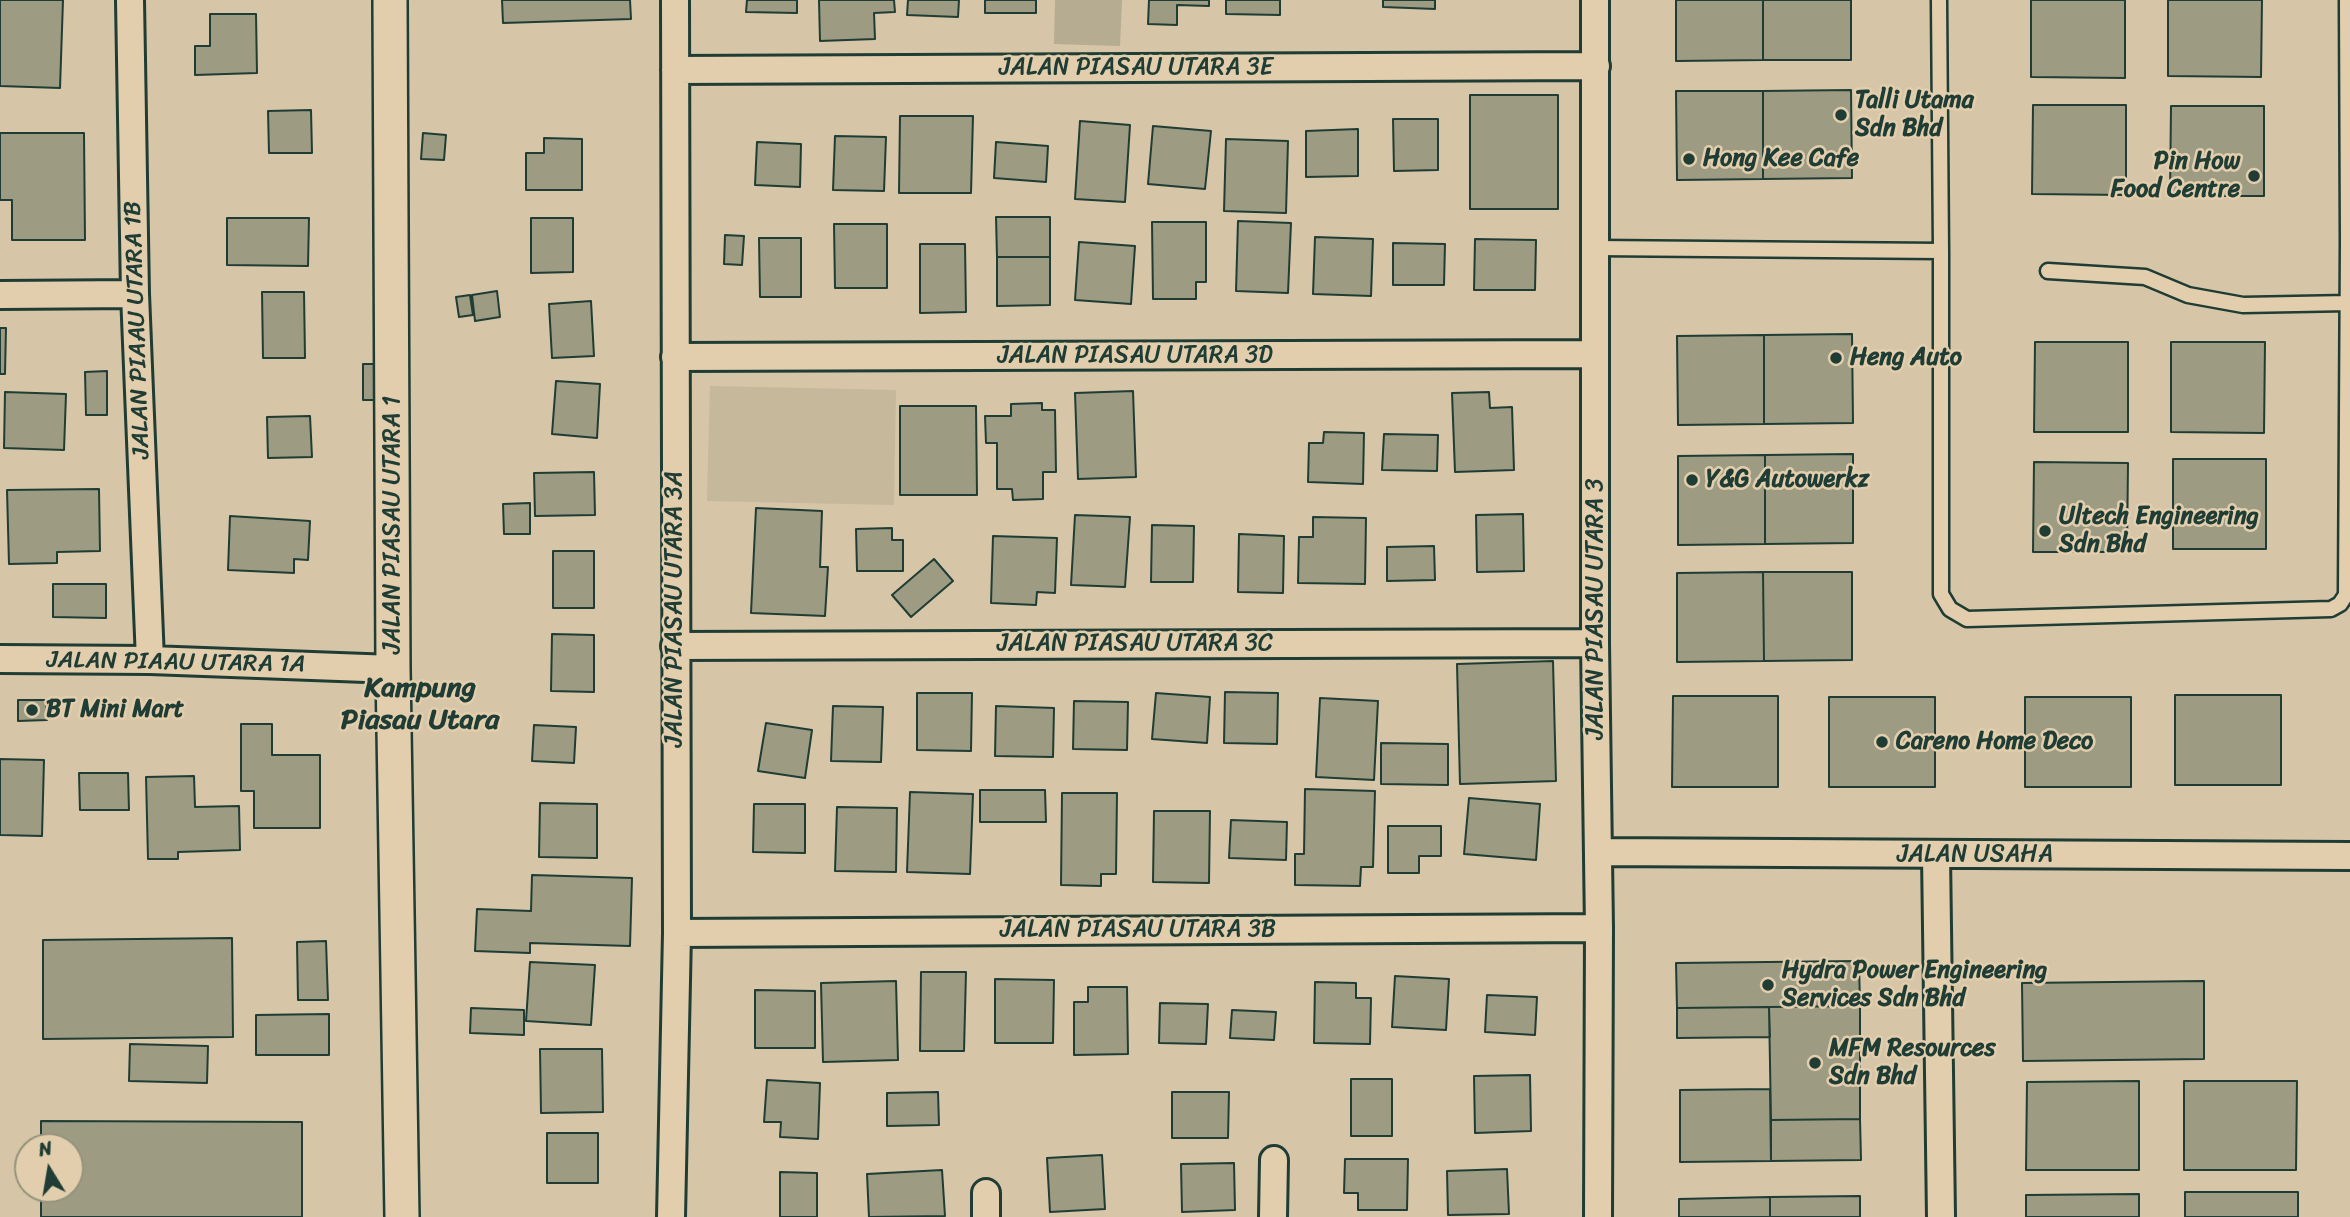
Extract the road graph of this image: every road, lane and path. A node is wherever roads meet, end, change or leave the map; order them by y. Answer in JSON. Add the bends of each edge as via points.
{"nodes":[{"id":1,"x":130,"y":0,"type":"edge"},
{"id":2,"x":390,"y":0,"type":"edge"},
{"id":3,"x":675,"y":0,"type":"edge"},
{"id":4,"x":1595,"y":0,"type":"edge"},
{"id":5,"x":1939,"y":0,"type":"edge"},
{"id":6,"x":2347,"y":0,"type":"edge"},
{"id":7,"x":1596,"y":66,"type":"junction"},
{"id":8,"x":676,"y":70,"type":"junction"},
{"id":9,"x":2349,"y":242,"type":"edge"},
{"id":10,"x":1596,"y":248,"type":"junction"},
{"id":11,"x":1941,"y":251,"type":"junction"},
{"id":12,"x":2048,"y":271,"type":"dead end"},
{"id":13,"x":135,"y":294,"type":"junction"},
{"id":14,"x":0,"y":295,"type":"edge"},
{"id":15,"x":2348,"y":303,"type":"junction"},
{"id":16,"x":1595,"y":354,"type":"junction"},
{"id":17,"x":675,"y":358,"type":"junction"},
{"id":18,"x":1595,"y":643,"type":"junction"},
{"id":19,"x":675,"y":646,"type":"junction"},
{"id":20,"x":0,"y":659,"type":"edge"},
{"id":21,"x":150,"y":660,"type":"junction"},
{"id":22,"x":393,"y":670,"type":"junction"},
{"id":23,"x":1599,"y":852,"type":"junction"},
{"id":24,"x":1936,"y":855,"type":"junction"},
{"id":25,"x":2350,"y":856,"type":"edge"},
{"id":26,"x":1600,"y":928,"type":"junction"},
{"id":27,"x":677,"y":933,"type":"junction"},
{"id":28,"x":1274,"y":1160,"type":"dead end"},
{"id":29,"x":402,"y":1217,"type":"edge"},
{"id":30,"x":671,"y":1217,"type":"edge"},
{"id":31,"x":1273,"y":1217,"type":"edge"},
{"id":32,"x":1598,"y":1217,"type":"edge"},
{"id":33,"x":1941,"y":1217,"type":"edge"}],
"edges":[{"from":1,"to":13,"type":"street","name":"JALAN PIAAU UTARA 1B"},
{"from":2,"to":22,"type":"street","name":"JALAN PIASAU UTARA 1"},
{"from":3,"to":8,"type":"street","name":"JALAN PIASAU UTARA 3A"},
{"from":4,"to":7,"type":"street","name":"JALAN PIASAU UTARA 3"},
{"from":5,"to":11,"type":"lane"},
{"from":6,"to":9,"type":"lane"},
{"from":7,"to":8,"type":"street","name":"JALAN PIASAU UTARA 3E"},
{"from":7,"to":10,"type":"street","name":"JALAN PIASAU UTARA 3"},
{"from":8,"to":17,"type":"street","name":"JALAN PIASAU UTARA 3A"},
{"from":9,"to":15,"type":"lane"},
{"from":10,"to":11,"type":"lane"},
{"from":10,"to":16,"type":"street","name":"JALAN PIASAU UTARA 3"},
{"from":11,"to":15,"type":"lane","via":[[1941,594],[1950,609],[1967,619],[2331,609],[2340,604],[2346,595]]},
{"from":12,"to":15,"type":"lane","via":[[2145,277],[2188,295],[2243,305]]},
{"from":13,"to":14,"type":"street"},
{"from":13,"to":21,"type":"street","name":"JALAN PIAAU UTARA 1B"},
{"from":16,"to":17,"type":"street","name":"JALAN PIASAU UTARA 3D"},
{"from":16,"to":18,"type":"street","name":"JALAN PIASAU UTARA 3"},
{"from":17,"to":19,"type":"street","name":"JALAN PIASAU UTARA 3A"},
{"from":18,"to":19,"type":"street","name":"JALAN PIASAU UTARA 3C"},
{"from":18,"to":23,"type":"street","name":"JALAN PIASAU UTARA 3"},
{"from":19,"to":27,"type":"street","name":"JALAN PIASAU UTARA 3A"},
{"from":20,"to":21,"type":"street","name":"JALAN PIAAU UTARA 1A"},
{"from":21,"to":22,"type":"street","name":"JALAN PIAAU UTARA 1A"},
{"from":22,"to":29,"type":"street","name":"JALAN PIASAU UTARA 1"},
{"from":23,"to":24,"type":"street","name":"JALAN USAHA"},
{"from":23,"to":26,"type":"street","name":"JALAN PIASAU UTARA 3"},
{"from":24,"to":25,"type":"street","name":"JALAN USAHA"},
{"from":24,"to":33,"type":"street"},
{"from":26,"to":27,"type":"street","name":"JALAN PIASAU UTARA 3B"},
{"from":26,"to":32,"type":"street","name":"JALAN PIASAU UTARA 3"},
{"from":27,"to":30,"type":"street","name":"JALAN PIASAU UTARA 3A"},
{"from":28,"to":31,"type":"street"}]}
